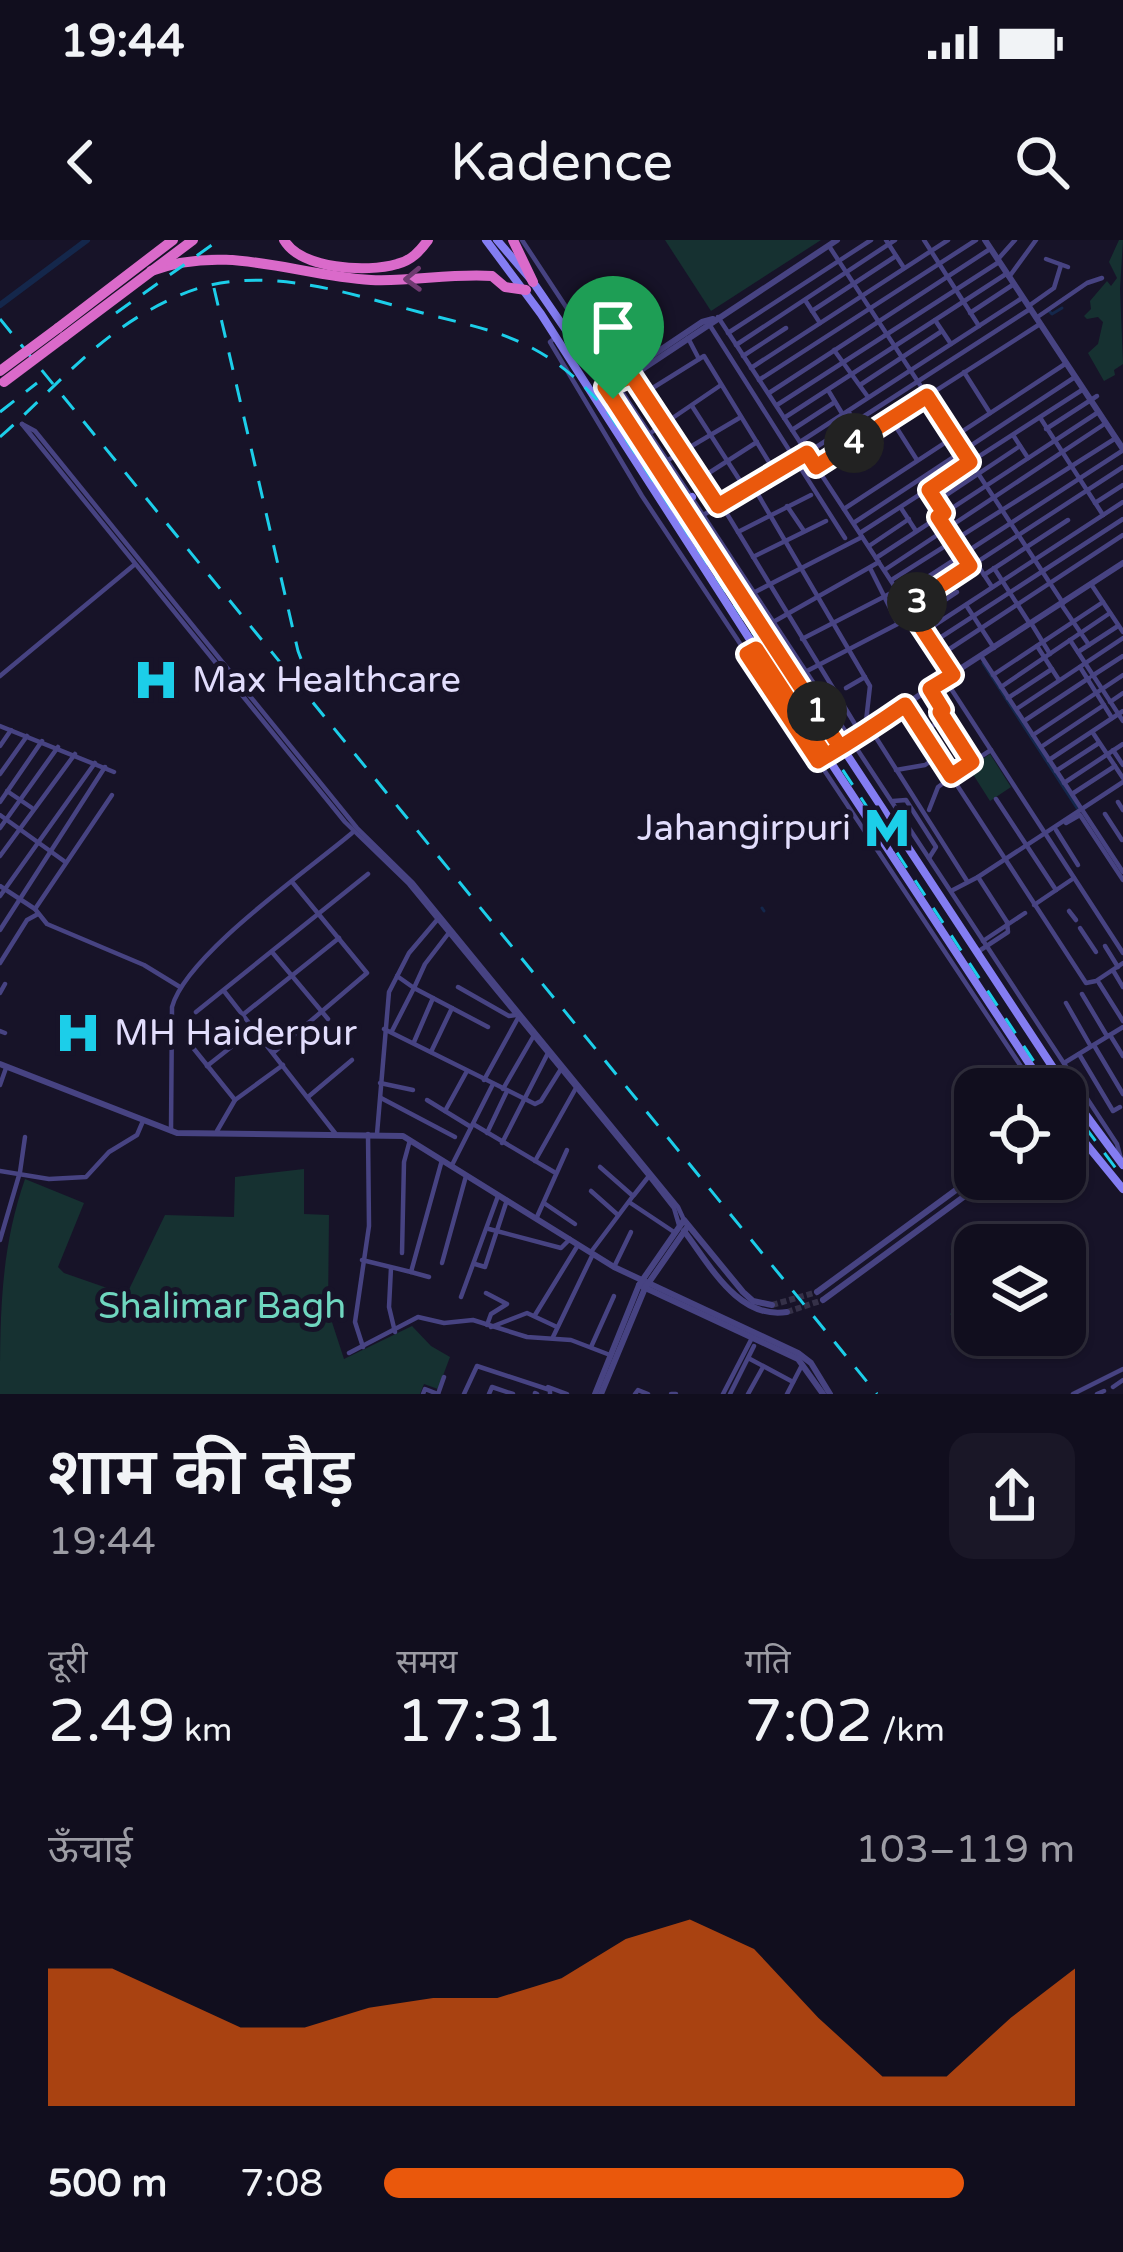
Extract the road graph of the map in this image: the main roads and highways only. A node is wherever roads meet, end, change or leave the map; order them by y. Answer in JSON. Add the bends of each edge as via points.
{"nodes":[{"id":1,"x":173,"y":240,"type":"edge"},
{"id":2,"x":193,"y":240,"type":"edge"},
{"id":3,"x":284,"y":240,"type":"edge"},
{"id":4,"x":428,"y":240,"type":"edge"},
{"id":5,"x":486,"y":240,"type":"edge"},
{"id":6,"x":497,"y":240,"type":"edge"},
{"id":7,"x":517,"y":240,"type":"edge"},
{"id":8,"x":151,"y":271,"type":"junction"},
{"id":9,"x":530,"y":286,"type":"junction"},
{"id":10,"x":61,"y":333,"type":"junction"},
{"id":11,"x":1,"y":380,"type":"edge"},
{"id":12,"x":692,"y":496,"type":"road end"},
{"id":13,"x":680,"y":505,"type":"junction"},
{"id":14,"x":1028,"y":1068,"type":"edge"},
{"id":15,"x":1086,"y":1144,"type":"edge"},
{"id":16,"x":1122,"y":1164,"type":"edge"},
{"id":17,"x":1123,"y":1190,"type":"edge"}],
"edges":[{"from":1,"to":10,"type":"highway"},
{"from":2,"to":8,"type":"highway"},
{"from":3,"to":4,"type":"highway","bridge":true,"via":[[320,262],[371,267],[398,264]]},
{"from":5,"to":9,"type":"main road"},
{"from":6,"to":9,"type":"main road"},
{"from":7,"to":9,"type":"highway"},
{"from":9,"to":8,"type":"highway","one_way":true,"via":[[505,287],[492,276],[367,280],[221,258]]},
{"from":8,"to":10,"type":"highway"},
{"from":9,"to":13,"type":"main road"},
{"from":9,"to":14,"type":"main road","via":[[553,340]]},
{"from":10,"to":11,"type":"highway","bridge":true},
{"from":12,"to":13,"type":"main road"},
{"from":13,"to":16,"type":"main road"},
{"from":15,"to":17,"type":"main road"}]}
